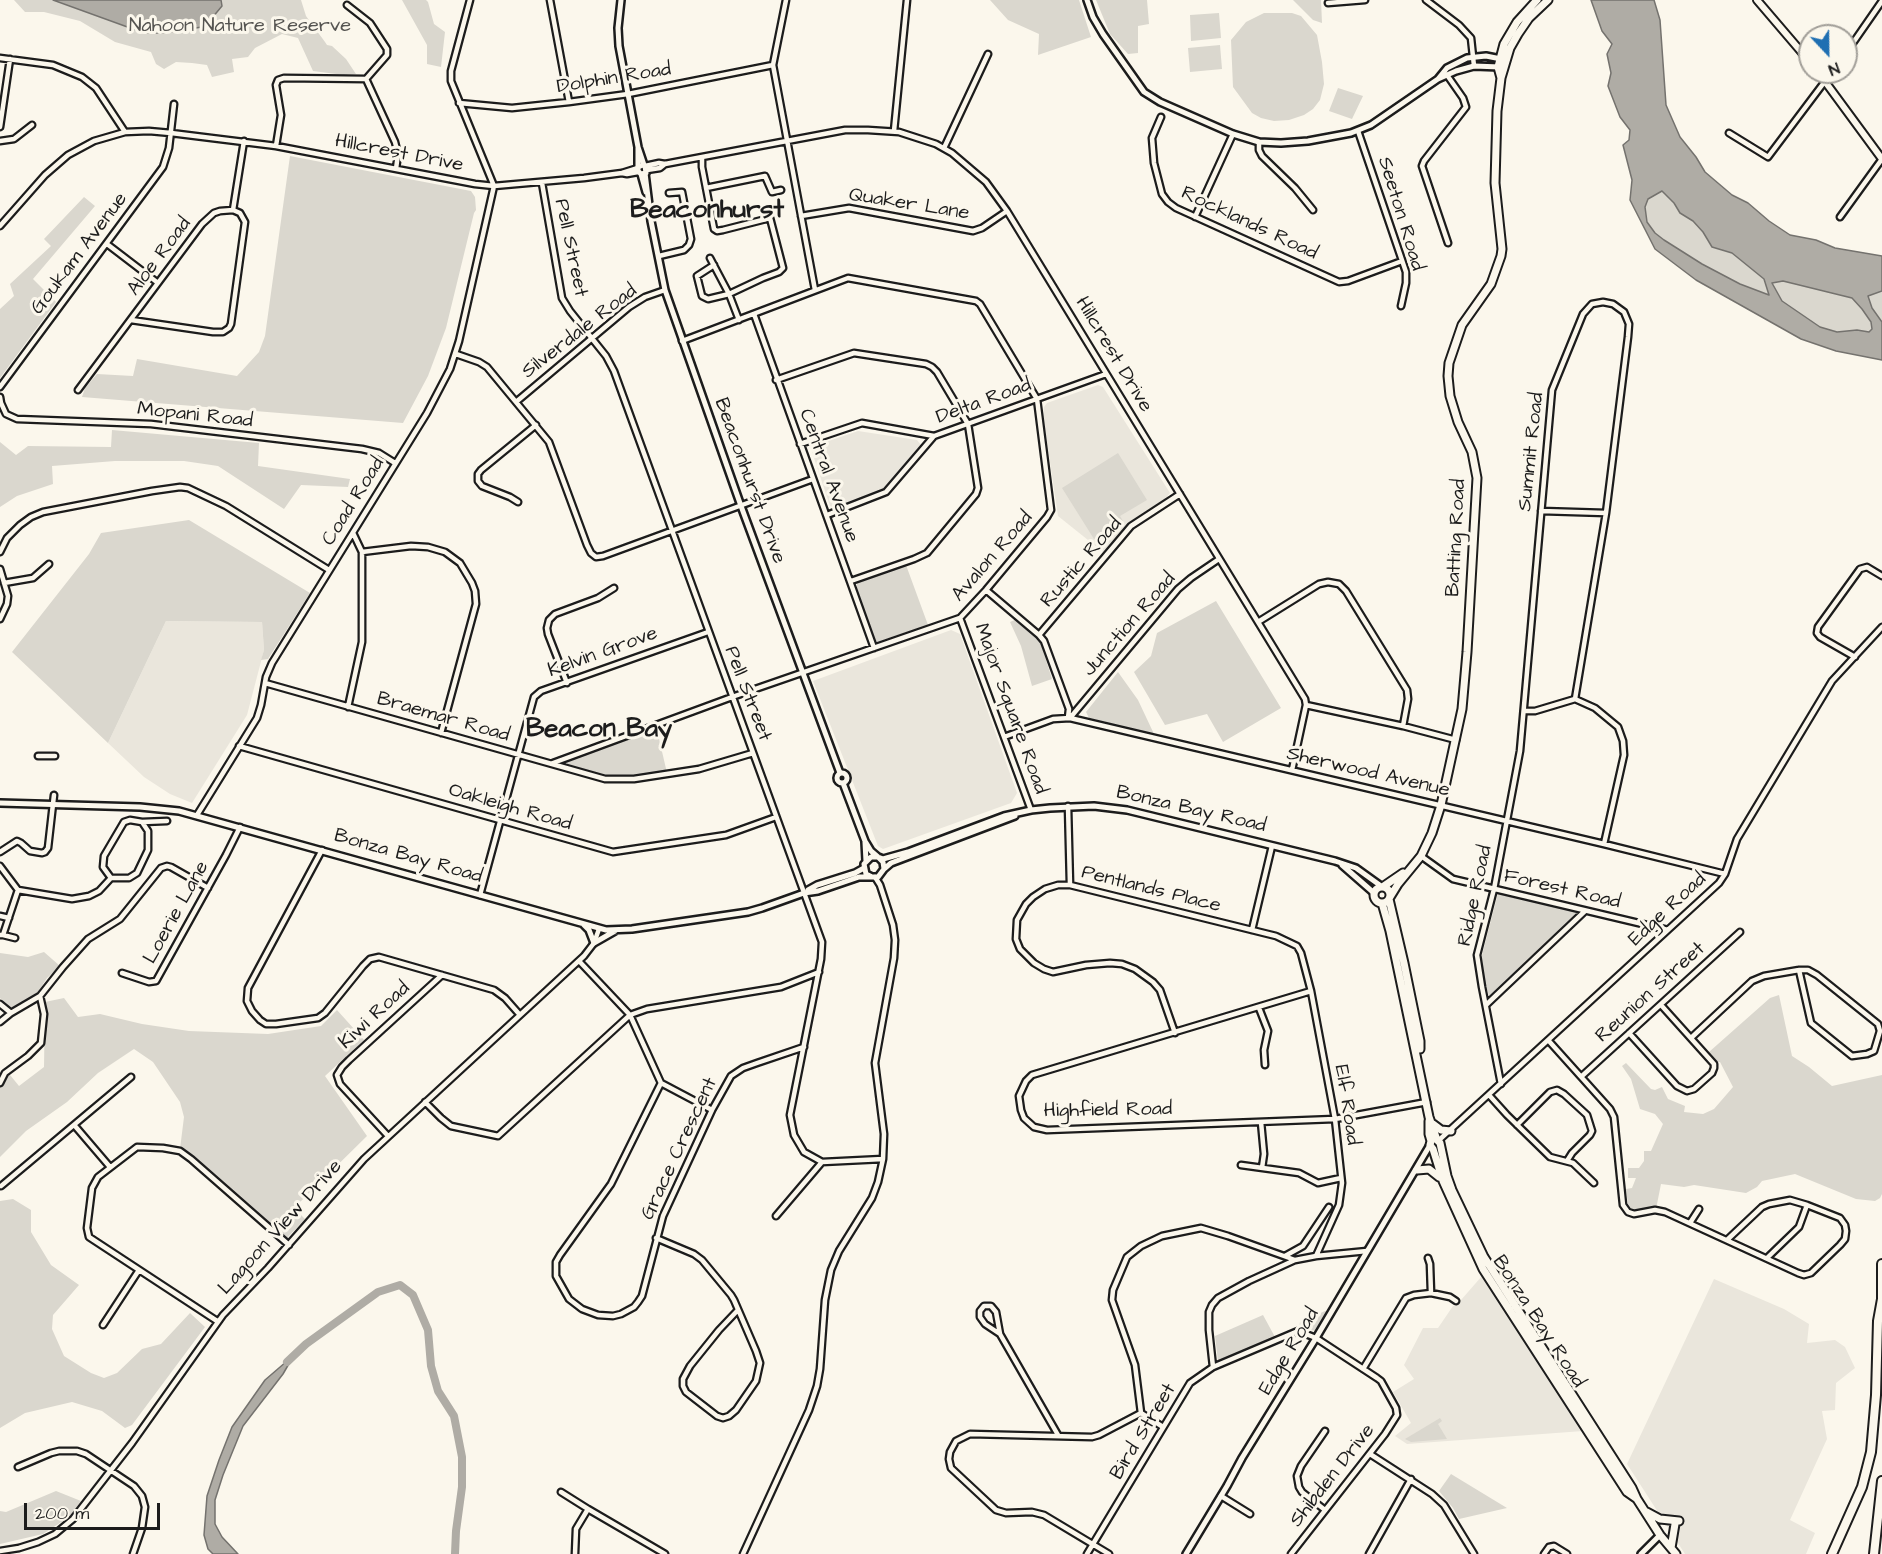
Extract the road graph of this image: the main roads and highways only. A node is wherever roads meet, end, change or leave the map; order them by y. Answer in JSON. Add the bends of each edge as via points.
{"nodes":[{"id":1,"x":1537,"y":0,"type":"edge"},
{"id":2,"x":1548,"y":0,"type":"edge"},
{"id":3,"x":1757,"y":0,"type":"edge"},
{"id":4,"x":1798,"y":48,"type":"edge"},
{"id":5,"x":1502,"y":63,"type":"junction"},
{"id":6,"x":1827,"y":84,"type":"edge"},
{"id":7,"x":1882,"y":159,"type":"edge"},
{"id":8,"x":1414,"y":864,"type":"junction"},
{"id":9,"x":1383,"y":886,"type":"junction"},
{"id":10,"x":1387,"y":900,"type":"junction"},
{"id":11,"x":1430,"y":1120,"type":"junction"},
{"id":12,"x":1450,"y":1131,"type":"road end"},
{"id":13,"x":1435,"y":1144,"type":"junction"},
{"id":14,"x":1418,"y":1168,"type":"road end"},
{"id":15,"x":1443,"y":1181,"type":"junction"},
{"id":16,"x":1882,"y":1264,"type":"edge"},
{"id":17,"x":1882,"y":1299,"type":"edge"},
{"id":18,"x":1882,"y":1308,"type":"edge"},
{"id":19,"x":1882,"y":1481,"type":"edge"},
{"id":20,"x":1637,"y":1499,"type":"junction"},
{"id":21,"x":1645,"y":1511,"type":"junction"},
{"id":22,"x":1674,"y":1551,"type":"edge"},
{"id":23,"x":1832,"y":1554,"type":"edge"},
{"id":24,"x":1874,"y":1554,"type":"edge"}],
"edges":[{"from":1,"to":5,"type":"main road","via":[[1511,31]]},
{"from":2,"to":5,"type":"main road","via":[[1524,25]]},
{"from":3,"to":4,"type":"main road"},
{"from":5,"to":8,"type":"main road","name":"Batting Road","via":[[1495,183],[1501,256],[1491,284],[1462,325],[1448,376],[1454,409],[1475,462],[1478,494],[1462,709],[1441,805],[1432,833]]},
{"from":6,"to":7,"type":"main road"},
{"from":8,"to":9,"type":"main road","name":"Batting Road"},
{"from":8,"to":10,"type":"main road","name":"Batting Road"},
{"from":9,"to":10,"type":"main road","via":[[1389,889]]},
{"from":9,"to":10,"type":"main road","via":[[1374,893],[1377,901]]},
{"from":10,"to":11,"type":"main road","name":"Bonza Bay Road","via":[[1388,922]]},
{"from":11,"to":12,"type":"main road","via":[[1439,1129]]},
{"from":11,"to":13,"type":"main road","name":"Bonza Bay Road","via":[[1429,1134]]},
{"from":13,"to":15,"type":"main road","name":"Bonza Bay Road"},
{"from":13,"to":20,"type":"main road","name":"Bonza Bay Road","via":[[1481,1253]]},
{"from":14,"to":15,"type":"main road","via":[[1429,1169]]},
{"from":15,"to":20,"type":"main road","name":"Bonza Bay Road","via":[[1483,1269],[1627,1492]]},
{"from":16,"to":17,"type":"highway"},
{"from":17,"to":18,"type":"highway"},
{"from":17,"to":23,"type":"highway","via":[[1871,1452],[1862,1487]]},
{"from":19,"to":24,"type":"highway"},
{"from":20,"to":21,"type":"main road","name":"Bonza Bay Road"},
{"from":21,"to":22,"type":"main road","name":"Bonza Bay Road"},
{"from":21,"to":22,"type":"main road","via":[[1677,1522]]}]}
